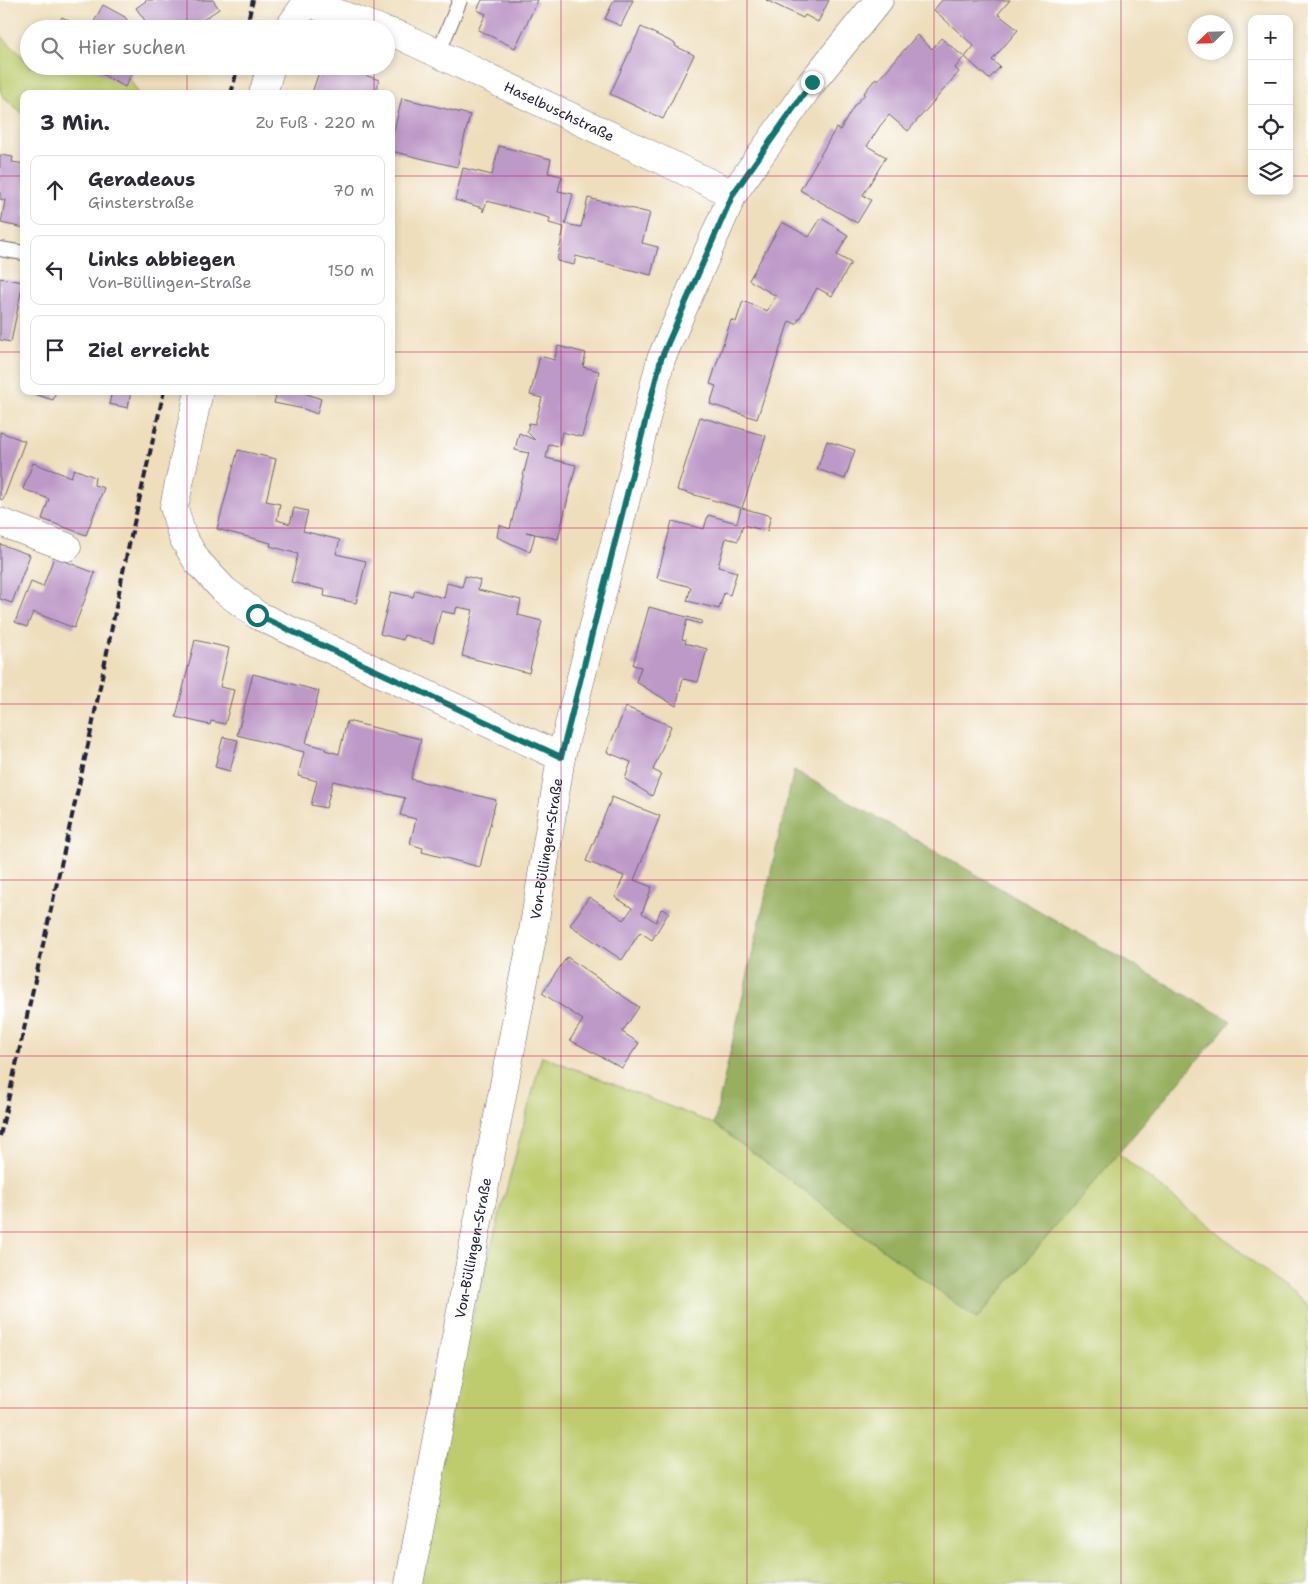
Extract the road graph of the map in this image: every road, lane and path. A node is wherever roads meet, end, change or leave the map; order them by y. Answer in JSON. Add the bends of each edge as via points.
{"nodes":[{"id":1,"x":460,"y":0,"type":"edge"},
{"id":2,"x":880,"y":0,"type":"edge"},
{"id":3,"x":294,"y":20,"type":"edge"},
{"id":4,"x":356,"y":20,"type":"edge"},
{"id":5,"x":395,"y":35,"type":"edge"},
{"id":6,"x":438,"y":54,"type":"junction"},
{"id":7,"x":268,"y":75,"type":"edge"},
{"id":8,"x":264,"y":90,"type":"edge"},
{"id":9,"x":733,"y":194,"type":"junction"},
{"id":10,"x":0,"y":249,"type":"edge"},
{"id":11,"x":20,"y":252,"type":"edge"},
{"id":12,"x":198,"y":395,"type":"edge"},
{"id":13,"x":0,"y":522,"type":"edge"},
{"id":14,"x":67,"y":547,"type":"dead end"},
{"id":15,"x":561,"y":757,"type":"junction"},
{"id":16,"x":409,"y":1584,"type":"edge"}],
"edges":[{"from":1,"to":6,"type":"lane"},
{"from":2,"to":9,"type":"street","name":"Von-Büllingen-Straße","via":[[812,82]]},
{"from":3,"to":4,"type":"street","via":[[307,2]]},
{"from":5,"to":6,"type":"street","name":"Haselbuschstraße"},
{"from":6,"to":9,"type":"street","name":"Haselbuschstraße"},
{"from":7,"to":8,"type":"street"},
{"from":9,"to":15,"type":"street","name":"Von-Büllingen-Straße","via":[[661,359]]},
{"from":10,"to":11,"type":"lane"},
{"from":12,"to":15,"type":"street","via":[[174,507],[182,536],[197,561],[224,590],[257,615]]},
{"from":13,"to":14,"type":"street"},
{"from":15,"to":16,"type":"street","name":"Von-Büllingen-Straße","via":[[532,938]]}]}
